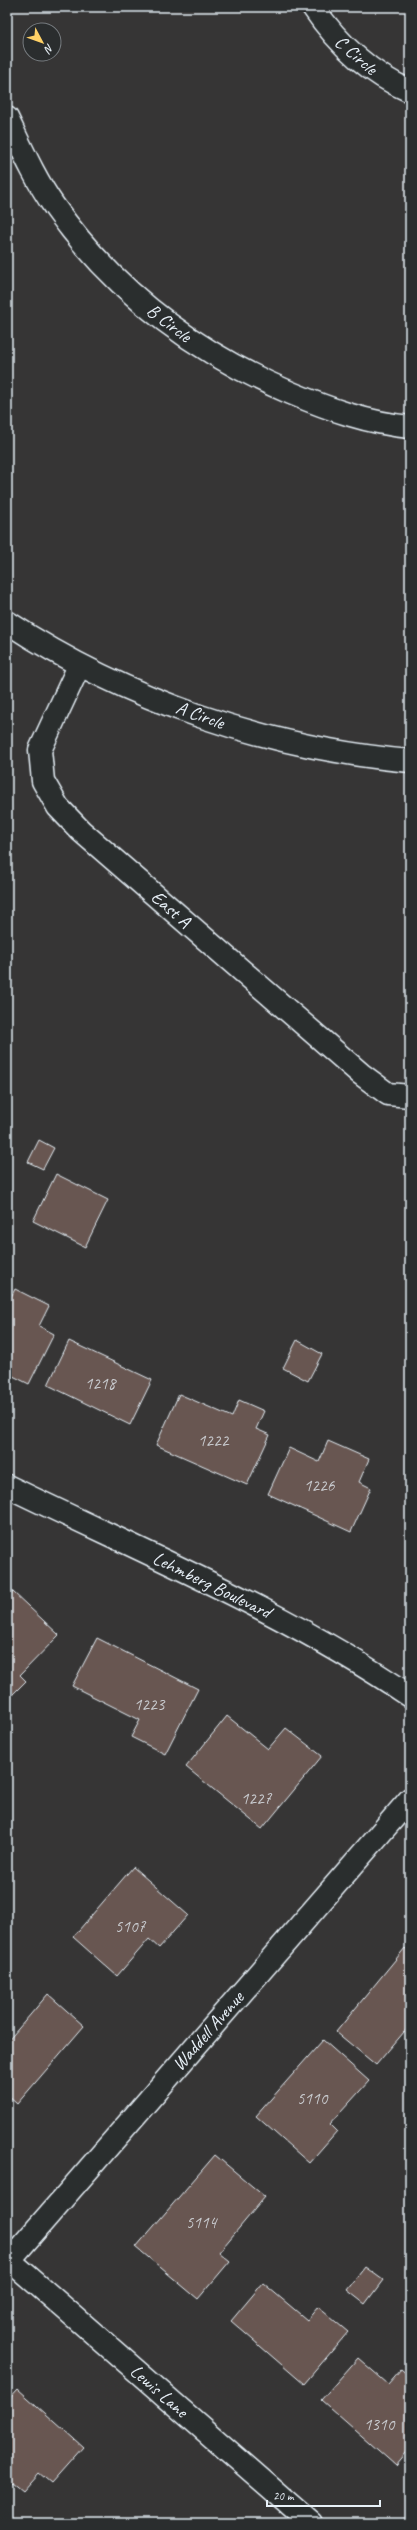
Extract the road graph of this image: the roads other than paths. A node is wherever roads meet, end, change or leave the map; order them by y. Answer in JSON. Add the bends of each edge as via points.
{"nodes":[{"id":1,"x":313,"y":7,"type":"edge"},
{"id":2,"x":410,"y":91,"type":"edge"},
{"id":3,"x":7,"y":118,"type":"edge"},
{"id":4,"x":410,"y":427,"type":"edge"},
{"id":5,"x":7,"y":622,"type":"edge"},
{"id":6,"x":78,"y":666,"type":"junction"},
{"id":7,"x":410,"y":761,"type":"edge"},
{"id":8,"x":410,"y":1096,"type":"edge"},
{"id":9,"x":7,"y":1486,"type":"edge"},
{"id":10,"x":410,"y":1696,"type":"edge"},
{"id":11,"x":410,"y":1799,"type":"edge"},
{"id":12,"x":8,"y":2261,"type":"edge"},
{"id":13,"x":312,"y":2523,"type":"edge"}],
"edges":[{"from":1,"to":2,"type":"street","name":"C Circle","via":[[330,32],[362,63]]},
{"from":3,"to":4,"type":"street","name":"B Circle","via":[[53,205],[85,248],[121,285],[162,319],[205,350],[261,380],[348,415]]},
{"from":5,"to":6,"type":"street","name":"A Circle"},
{"from":6,"to":7,"type":"street","name":"A Circle","via":[[190,712],[288,743]]},
{"from":6,"to":8,"type":"street","name":"East A","via":[[40,750],[43,782],[58,807],[81,831],[360,1074],[388,1094]]},
{"from":9,"to":10,"type":"street","name":"Lehmberg Boulevard","via":[[299,1627]]},
{"from":11,"to":12,"type":"street","name":"Waddell Avenue"},
{"from":12,"to":13,"type":"street","name":"Lewis Lane"}]}
